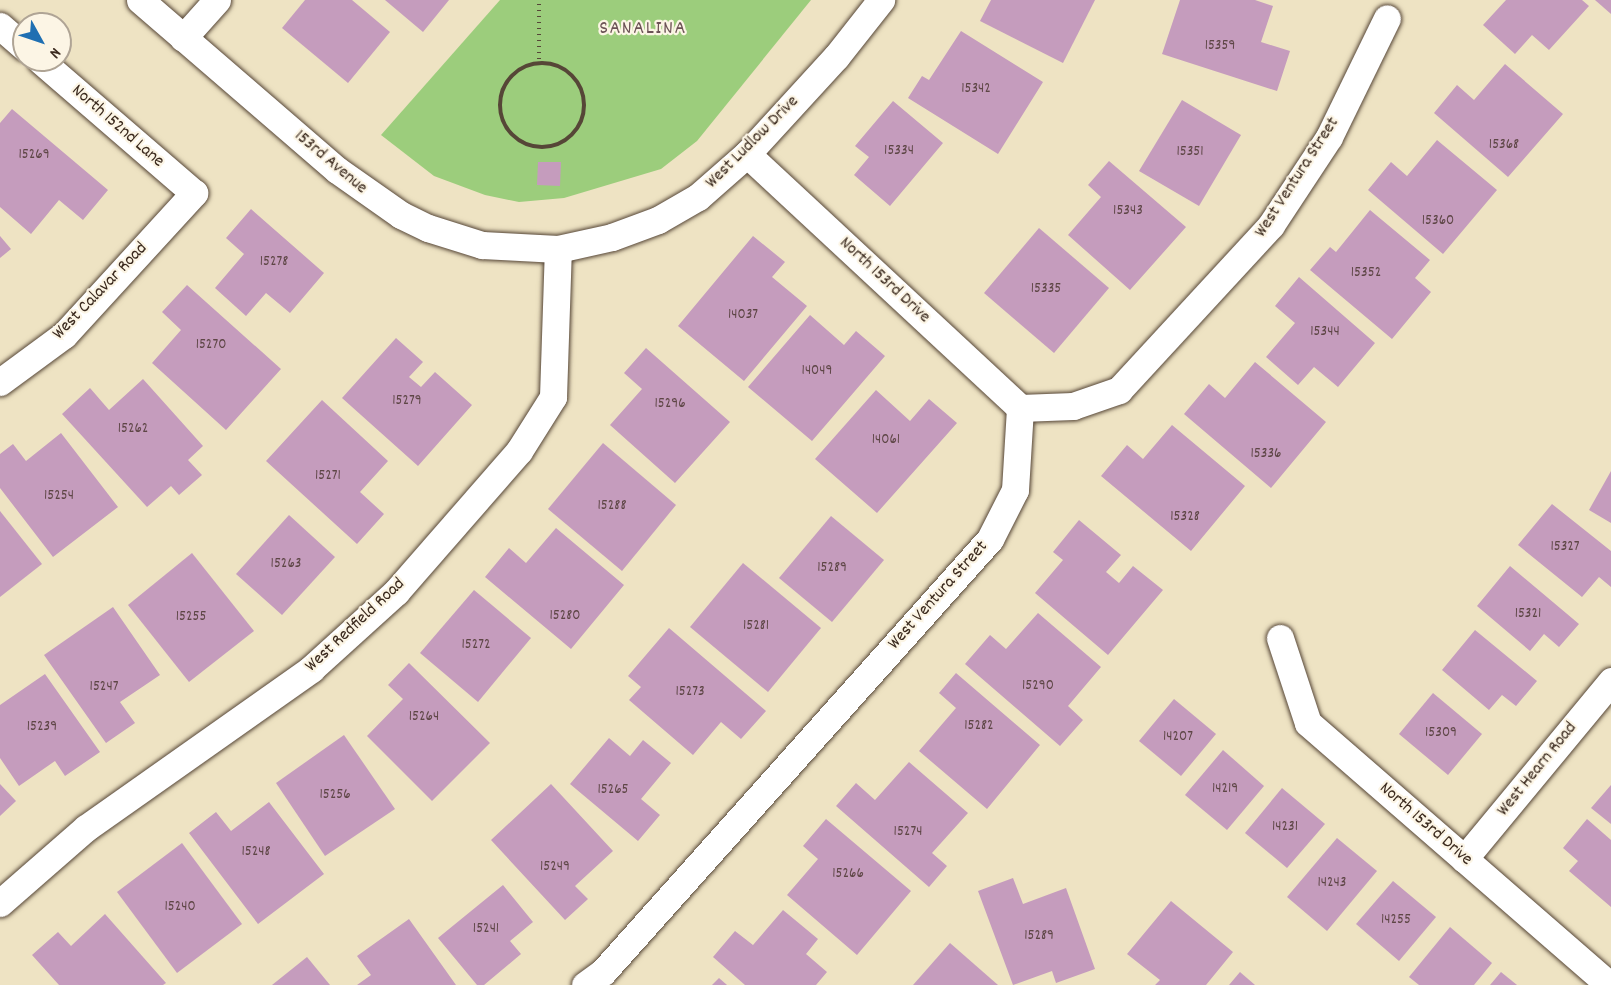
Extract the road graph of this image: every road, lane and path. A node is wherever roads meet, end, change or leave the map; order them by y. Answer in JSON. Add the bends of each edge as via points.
{"nodes":[{"id":1,"x":140,"y":0,"type":"edge"},
{"id":2,"x":217,"y":0,"type":"edge"},
{"id":3,"x":539,"y":0,"type":"edge"},
{"id":4,"x":880,"y":0,"type":"edge"},
{"id":5,"x":1387,"y":18,"type":"dead end"},
{"id":6,"x":0,"y":26,"type":"edge"},
{"id":7,"x":12,"y":36,"type":"edge"},
{"id":8,"x":183,"y":38,"type":"junction"},
{"id":9,"x":539,"y":64,"type":"junction"},
{"id":10,"x":54,"y":72,"type":"edge"},
{"id":11,"x":747,"y":154,"type":"junction"},
{"id":12,"x":194,"y":193,"type":"joint"},
{"id":13,"x":558,"y":249,"type":"junction"},
{"id":14,"x":0,"y":382,"type":"edge"},
{"id":15,"x":1020,"y":408,"type":"junction"},
{"id":16,"x":1280,"y":638,"type":"dead end"},
{"id":17,"x":1611,"y":681,"type":"edge"},
{"id":18,"x":1464,"y":859,"type":"junction"},
{"id":19,"x":0,"y":903,"type":"edge"},
{"id":20,"x":585,"y":985,"type":"edge"},
{"id":21,"x":1609,"y":985,"type":"edge"}],
"edges":[{"from":1,"to":8,"type":"street","name":"153rd Avenue"},
{"from":2,"to":8,"type":"street"},
{"from":3,"to":9,"type":"path"},
{"from":4,"to":11,"type":"street","name":"West Ludlow Drive","via":[[836,57]]},
{"from":5,"to":15,"type":"street","name":"West Ventura Street","via":[[1329,137],[1271,225],[1119,390],[1073,406]]},
{"from":6,"to":7,"type":"street"},
{"from":8,"to":13,"type":"street","name":"153rd Avenue","via":[[337,170],[401,215],[482,245]]},
{"from":9,"to":9,"type":"path","via":[[562,70],[577,80],[585,104],[576,131],[556,146],[526,144],[515,138],[501,115],[500,102],[510,76],[529,64]]},
{"from":10,"to":12,"type":"street","name":"North 152nd Lane"},
{"from":11,"to":13,"type":"street","name":"West Ludlow Drive","via":[[698,197],[658,220],[612,237]]},
{"from":11,"to":15,"type":"street","name":"North 153rd Drive"},
{"from":12,"to":14,"type":"street","name":"West Calavar Road","via":[[64,335]]},
{"from":13,"to":19,"type":"street","name":"West Redfield Road","via":[[553,397],[519,451],[396,591],[311,669],[86,828]]},
{"from":15,"to":20,"type":"street","name":"West Ventura Street","via":[[1015,490],[990,539],[603,972]]},
{"from":16,"to":18,"type":"street","name":"North 153rd Drive","via":[[1308,723]]},
{"from":17,"to":18,"type":"street","name":"West Hearn Road"},
{"from":18,"to":21,"type":"street","name":"North 153rd Drive"}]}
